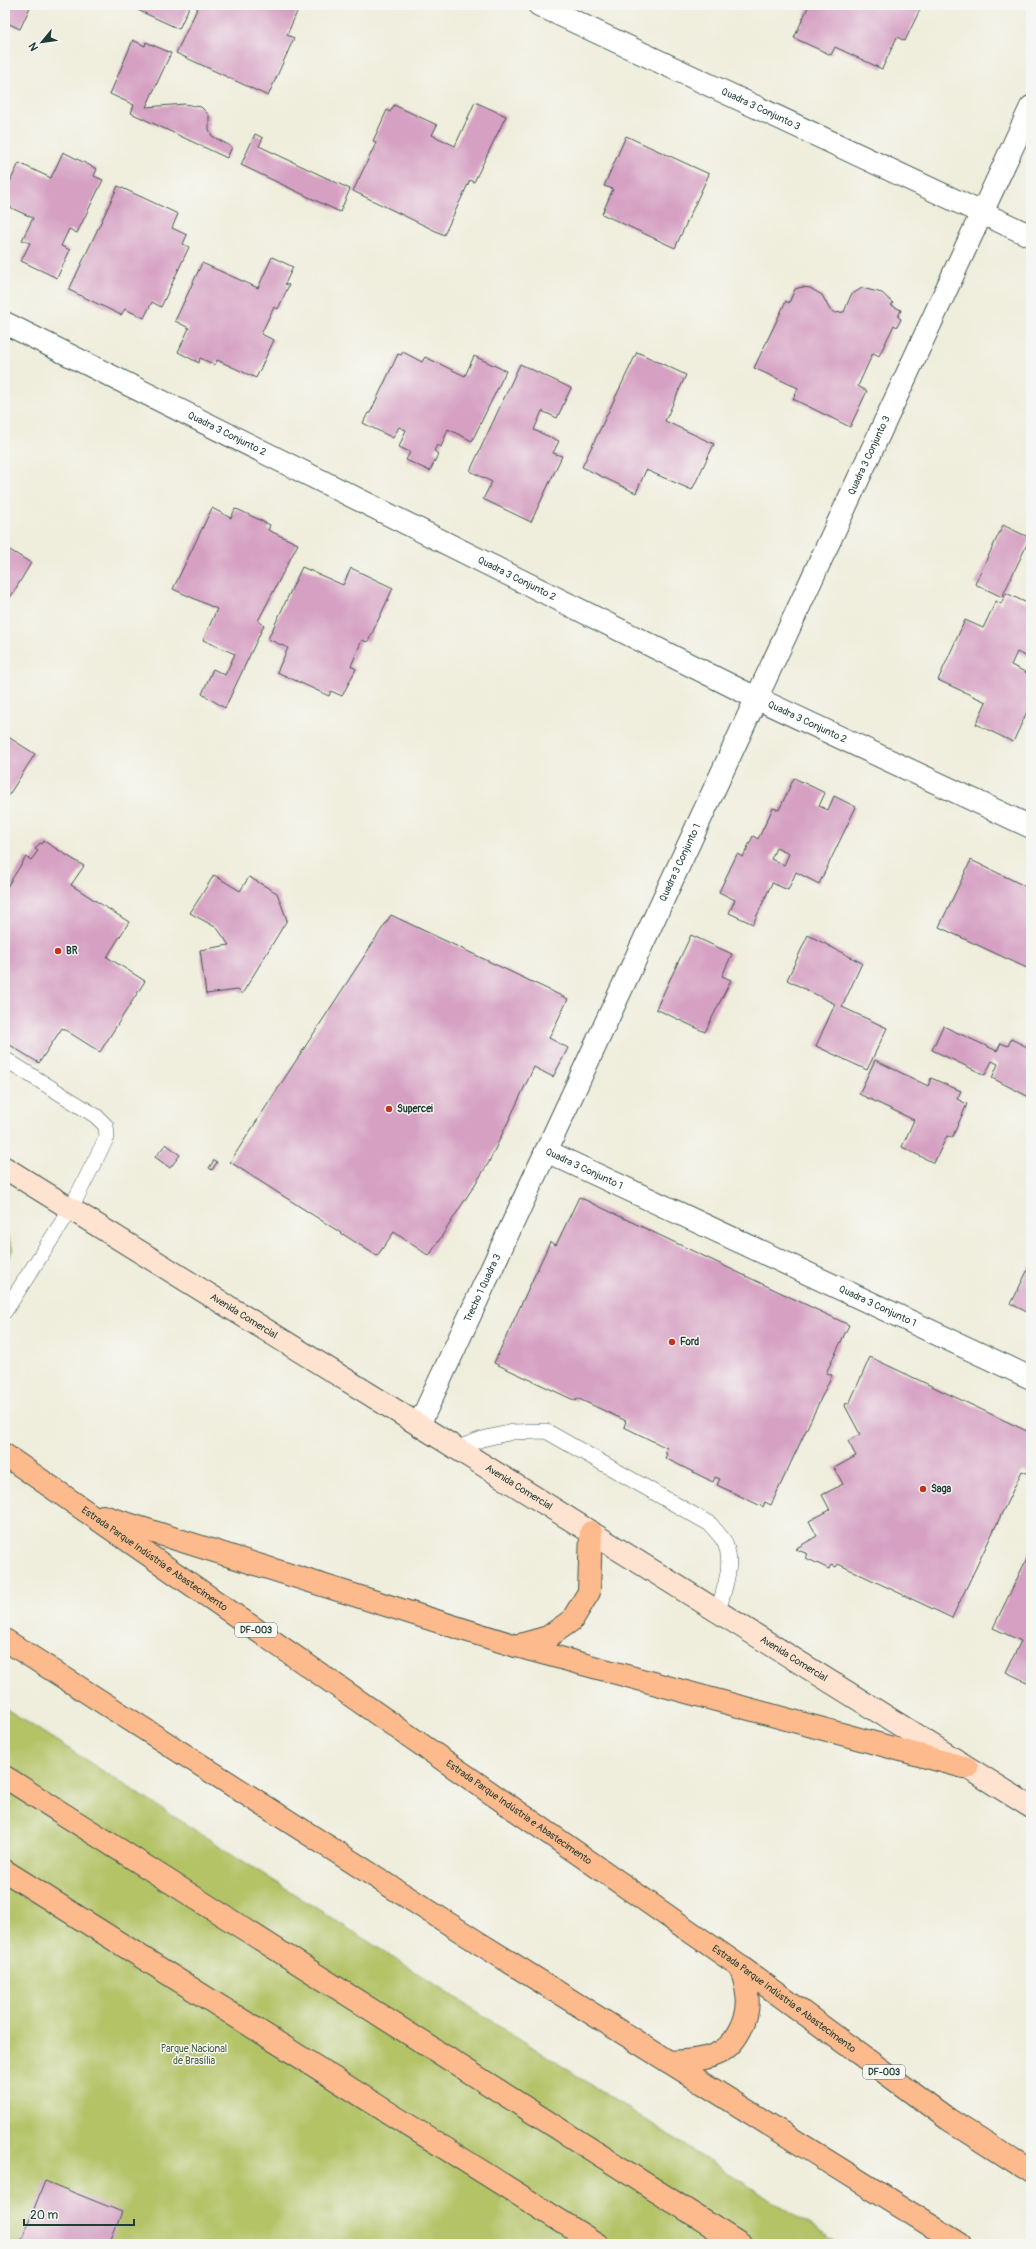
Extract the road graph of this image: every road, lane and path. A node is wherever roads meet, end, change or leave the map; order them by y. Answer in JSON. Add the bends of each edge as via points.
{"nodes":[{"id":1,"x":539,"y":5,"type":"edge"},
{"id":2,"x":1031,"y":107,"type":"edge"},
{"id":3,"x":982,"y":213,"type":"junction"},
{"id":4,"x":1031,"y":236,"type":"edge"},
{"id":5,"x":5,"y":323,"type":"edge"},
{"id":6,"x":756,"y":698,"type":"junction"},
{"id":7,"x":1031,"y":826,"type":"edge"},
{"id":8,"x":5,"y":1059,"type":"edge"},
{"id":9,"x":546,"y":1151,"type":"junction"},
{"id":10,"x":5,"y":1168,"type":"edge"},
{"id":11,"x":70,"y":1210,"type":"junction"},
{"id":12,"x":5,"y":1311,"type":"edge"},
{"id":13,"x":1031,"y":1378,"type":"edge"},
{"id":14,"x":420,"y":1425,"type":"junction"},
{"id":15,"x":458,"y":1448,"type":"junction"},
{"id":16,"x":5,"y":1455,"type":"edge"},
{"id":17,"x":83,"y":1510,"type":"junction"},
{"id":18,"x":591,"y":1532,"type":"junction"},
{"id":19,"x":718,"y":1611,"type":"junction"},
{"id":20,"x":5,"y":1640,"type":"edge"},
{"id":21,"x":516,"y":1646,"type":"junction"},
{"id":22,"x":968,"y":1768,"type":"junction"},
{"id":23,"x":5,"y":1777,"type":"edge"},
{"id":24,"x":1031,"y":1807,"type":"edge"},
{"id":25,"x":5,"y":1870,"type":"edge"},
{"id":26,"x":741,"y":1967,"type":"junction"},
{"id":27,"x":669,"y":2062,"type":"junction"},
{"id":28,"x":1031,"y":2172,"type":"edge"},
{"id":29,"x":597,"y":2244,"type":"edge"},
{"id":30,"x":740,"y":2244,"type":"edge"},
{"id":31,"x":960,"y":2244,"type":"edge"}],
"edges":[{"from":1,"to":3,"type":"street","name":"Quadra 3 Conjunto 3"},
{"from":2,"to":3,"type":"street"},
{"from":3,"to":4,"type":"street","name":"Quadra 3 Conjunto 3"},
{"from":3,"to":6,"type":"street","name":"Quadra 3 Conjunto 3"},
{"from":5,"to":6,"type":"street","name":"Quadra 3 Conjunto 2"},
{"from":6,"to":7,"type":"street","name":"Quadra 3 Conjunto 2"},
{"from":6,"to":9,"type":"street","name":"Quadra 3 Conjunto 1"},
{"from":8,"to":11,"type":"lane","via":[[96,1116],[106,1126],[107,1137]]},
{"from":9,"to":13,"type":"street","name":"Quadra 3 Conjunto 1"},
{"from":9,"to":14,"type":"street","name":"Trecho 1 Quadra 3"},
{"from":10,"to":11,"type":"street","name":"Avenida Comercial"},
{"from":11,"to":12,"type":"lane"},
{"from":11,"to":14,"type":"street","name":"Avenida Comercial"},
{"from":14,"to":15,"type":"street","name":"Avenida Comercial"},
{"from":15,"to":18,"type":"street","name":"Avenida Comercial"},
{"from":15,"to":19,"type":"lane","via":[[513,1432],[546,1431],[710,1524],[724,1540],[729,1557],[728,1575]]},
{"from":16,"to":17,"type":"main road","name":"Estrada Parque Indústria e Abastecimento","number":"DF-003"},
{"from":17,"to":21,"type":"main road"},
{"from":17,"to":26,"type":"main road","name":"Estrada Parque Indústria e Abastecimento","number":"DF-003"},
{"from":18,"to":19,"type":"street","name":"Avenida Comercial"},
{"from":18,"to":21,"type":"main road","via":[[589,1592],[572,1620],[548,1637]]},
{"from":19,"to":22,"type":"street","name":"Avenida Comercial"},
{"from":20,"to":27,"type":"main road"},
{"from":21,"to":22,"type":"main road"},
{"from":22,"to":24,"type":"street","name":"Avenida Comercial"},
{"from":23,"to":30,"type":"main road"},
{"from":25,"to":29,"type":"main road"},
{"from":26,"to":27,"type":"main road","via":[[748,1996],[746,2019],[735,2040],[716,2055],[693,2061]]},
{"from":26,"to":28,"type":"main road","name":"Estrada Parque Indústria e Abastecimento","number":"DF-003","via":[[948,2119]]},
{"from":27,"to":31,"type":"main road"}]}
